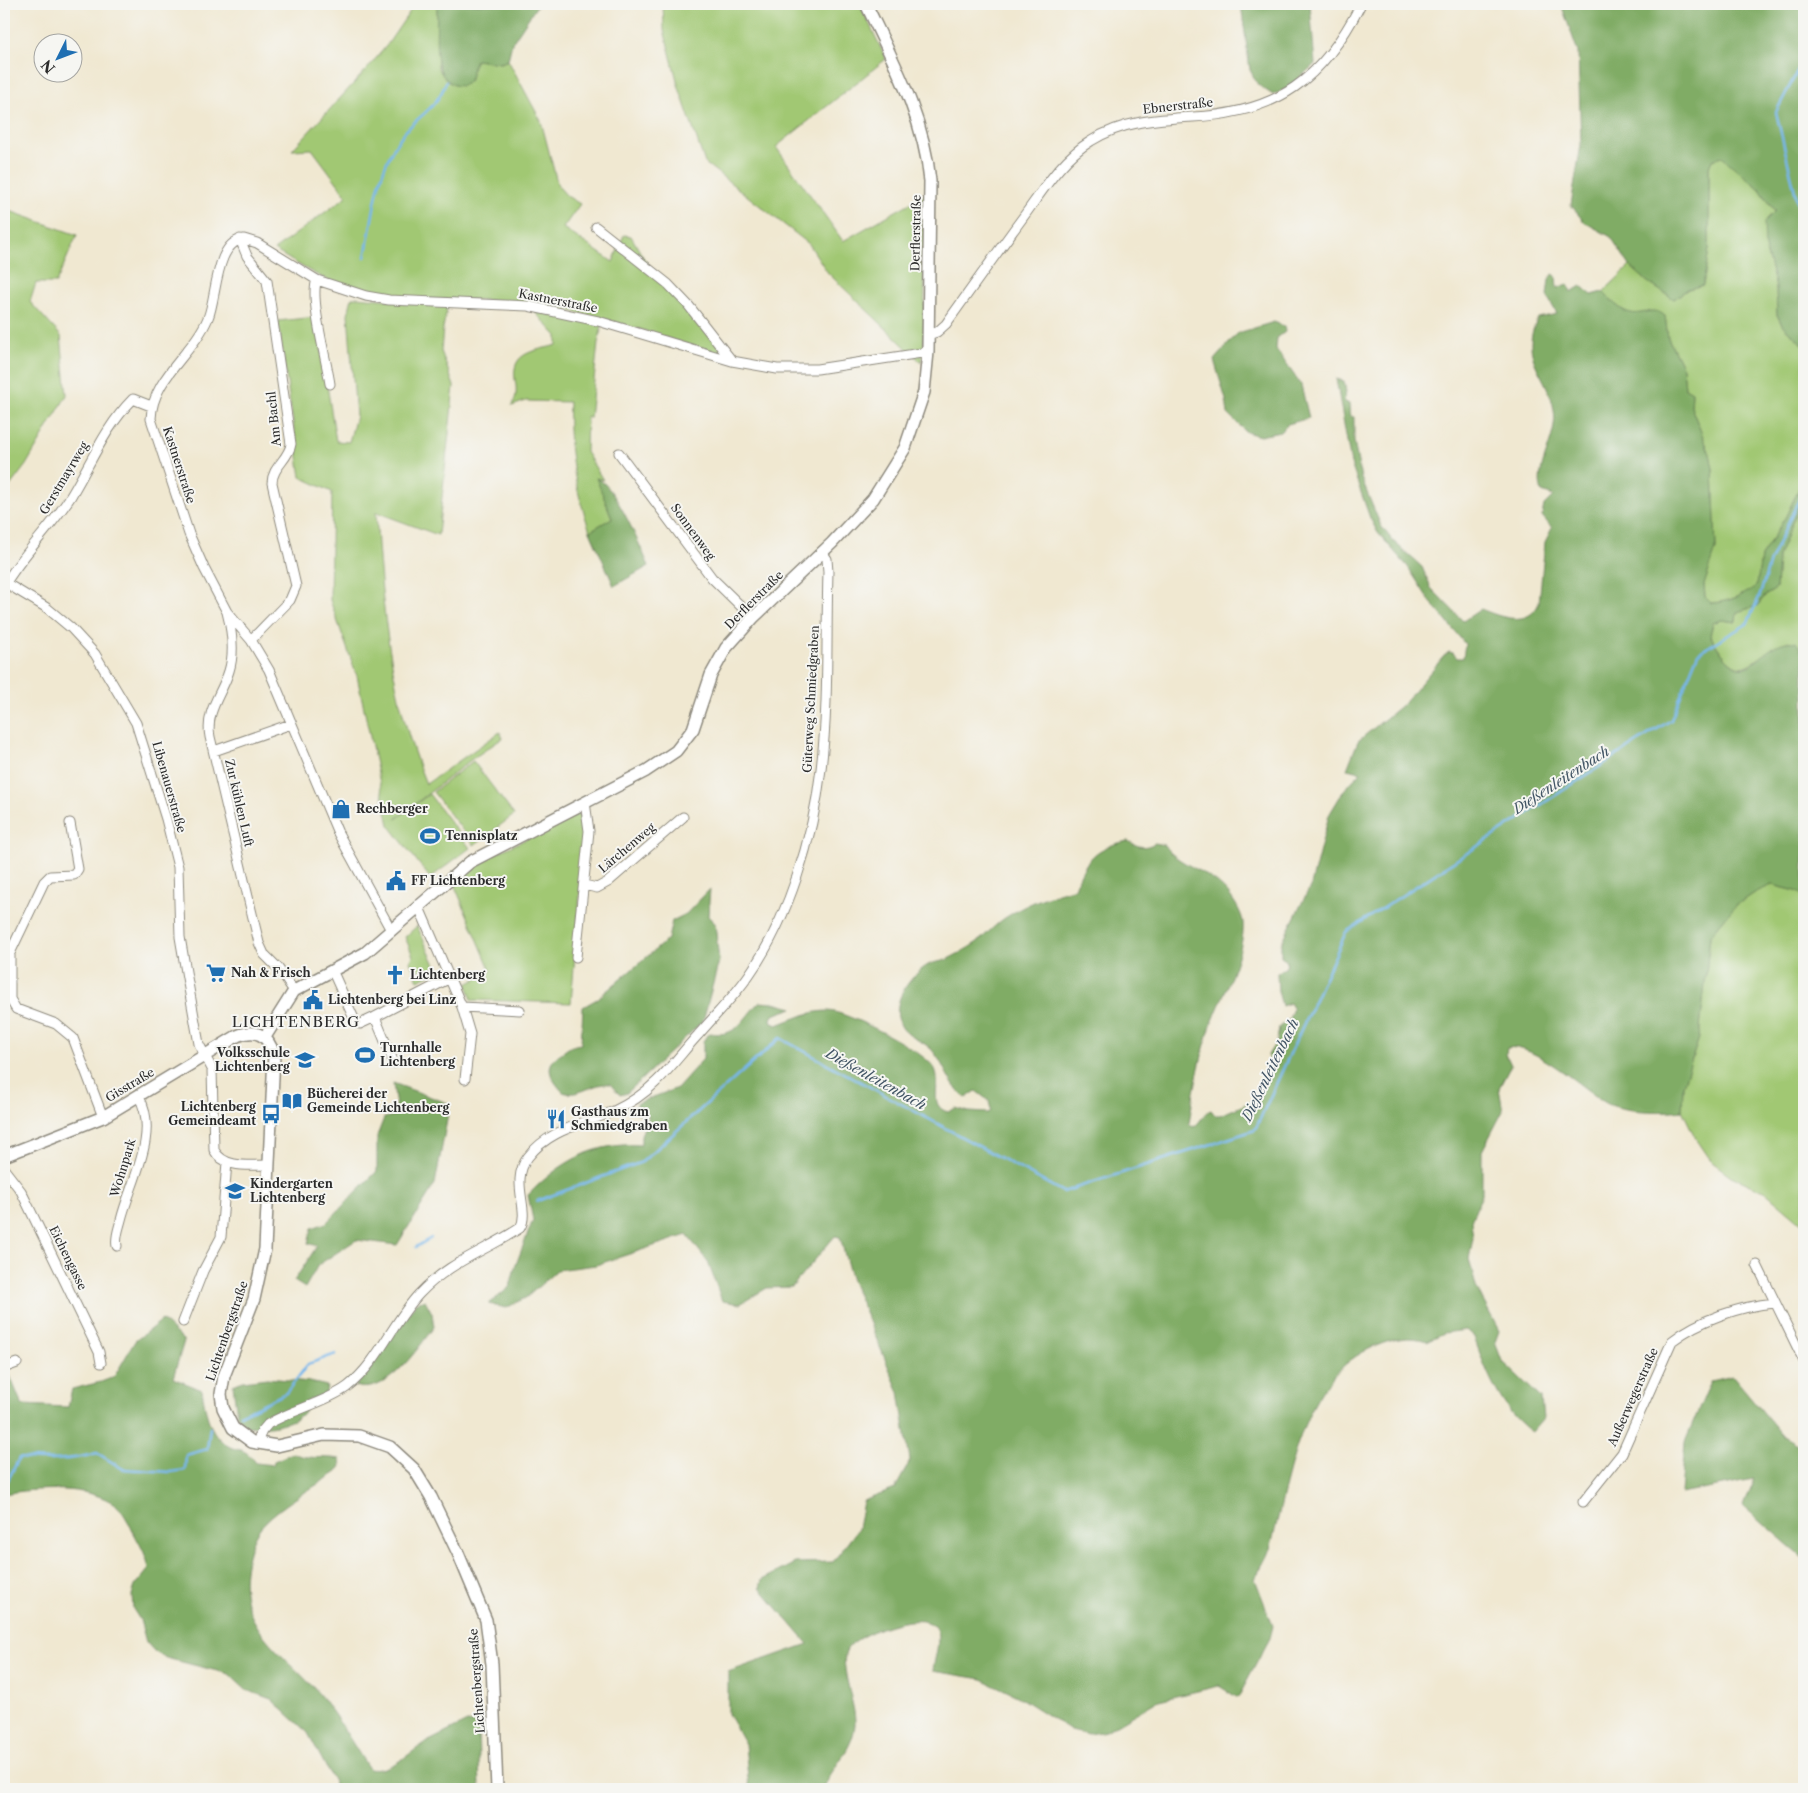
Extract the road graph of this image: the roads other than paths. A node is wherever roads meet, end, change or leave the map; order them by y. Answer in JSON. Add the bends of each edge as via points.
{"nodes":[{"id":1,"x":866,"y":4,"type":"edge"},
{"id":2,"x":1361,"y":4,"type":"edge"},
{"id":3,"x":596,"y":227,"type":"dead end"},
{"id":4,"x":240,"y":239,"type":"junction"},
{"id":5,"x":318,"y":280,"type":"junction"},
{"id":6,"x":928,"y":336,"type":"junction"},
{"id":7,"x":928,"y":352,"type":"junction"},
{"id":8,"x":732,"y":361,"type":"junction"},
{"id":9,"x":330,"y":384,"type":"dead end"},
{"id":10,"x":152,"y":406,"type":"junction"},
{"id":11,"x":619,"y":454,"type":"dead end"},
{"id":12,"x":822,"y":552,"type":"junction"},
{"id":13,"x":4,"y":583,"type":"edge"},
{"id":14,"x":227,"y":612,"type":"junction"},
{"id":15,"x":753,"y":618,"type":"junction"},
{"id":16,"x":251,"y":640,"type":"junction"},
{"id":17,"x":291,"y":724,"type":"junction"},
{"id":18,"x":214,"y":751,"type":"junction"},
{"id":19,"x":585,"y":802,"type":"junction"},
{"id":20,"x":683,"y":817,"type":"dead end"},
{"id":21,"x":70,"y":823,"type":"dead end"},
{"id":22,"x":584,"y":885,"type":"junction"},
{"id":23,"x":418,"y":905,"type":"junction"},
{"id":24,"x":391,"y":930,"type":"junction"},
{"id":25,"x":7,"y":951,"type":"edge"},
{"id":26,"x":576,"y":957,"type":"dead end"},
{"id":27,"x":332,"y":970,"type":"junction"},
{"id":28,"x":450,"y":978,"type":"junction"},
{"id":29,"x":294,"y":992,"type":"junction"},
{"id":30,"x":462,"y":1007,"type":"junction"},
{"id":31,"x":520,"y":1010,"type":"dead end"},
{"id":32,"x":375,"y":1017,"type":"junction"},
{"id":33,"x":265,"y":1037,"type":"junction"},
{"id":34,"x":205,"y":1054,"type":"junction"},
{"id":35,"x":394,"y":1063,"type":"dead end"},
{"id":36,"x":465,"y":1079,"type":"dead end"},
{"id":37,"x":139,"y":1097,"type":"junction"},
{"id":38,"x":103,"y":1117,"type":"junction"},
{"id":39,"x":4,"y":1156,"type":"edge"},
{"id":40,"x":227,"y":1162,"type":"junction"},
{"id":41,"x":268,"y":1165,"type":"junction"},
{"id":42,"x":4,"y":1170,"type":"edge"},
{"id":43,"x":117,"y":1246,"type":"dead end"},
{"id":44,"x":1757,"y":1265,"type":"dead end"},
{"id":45,"x":1775,"y":1303,"type":"junction"},
{"id":46,"x":183,"y":1322,"type":"dead end"},
{"id":47,"x":1804,"y":1361,"type":"edge"},
{"id":48,"x":101,"y":1362,"type":"dead end"},
{"id":49,"x":17,"y":1364,"type":"dead end"},
{"id":50,"x":4,"y":1365,"type":"edge"},
{"id":51,"x":256,"y":1444,"type":"junction"},
{"id":52,"x":1583,"y":1502,"type":"dead end"},
{"id":53,"x":497,"y":1789,"type":"edge"}],
"edges":[{"from":1,"to":6,"type":"street","name":"Derflerstraße","via":[[910,98],[926,150],[931,196]]},
{"from":2,"to":6,"type":"street","name":"Ebnerstraße","via":[[1315,71],[1279,98],[1227,113],[1135,123],[1084,145],[1056,172],[946,324]]},
{"from":3,"to":8,"type":"street","via":[[668,284]]},
{"from":4,"to":5,"type":"street","name":"Kastnerstraße","via":[[257,243]]},
{"from":4,"to":10,"type":"street","via":[[232,245],[221,263],[212,308],[203,328],[167,376]]},
{"from":4,"to":16,"type":"street","name":"Am Bachl","via":[[247,256],[264,275],[270,297],[292,444],[288,456],[274,472],[272,483],[296,586],[290,600]]},
{"from":5,"to":8,"type":"street","name":"Kastnerstraße","via":[[342,290],[378,298],[528,306],[598,321]]},
{"from":5,"to":9,"type":"street","via":[[316,297]]},
{"from":6,"to":7,"type":"street","name":"Derflerstraße"},
{"from":7,"to":8,"type":"street","name":"Kastnerstraße","via":[[817,369],[776,369]]},
{"from":7,"to":12,"type":"street","name":"Derflerstraße","via":[[919,412],[896,466],[868,505]]},
{"from":10,"to":13,"type":"street","name":"Gerstmayrweg","via":[[133,399],[120,412],[71,496]]},
{"from":10,"to":14,"type":"street","name":"Kastnerstraße","via":[[155,433],[189,534]]},
{"from":11,"to":15,"type":"street","name":"Sonnenweg","via":[[712,578]]},
{"from":12,"to":15,"type":"street","name":"Derflerstraße"},
{"from":12,"to":51,"type":"street","name":"Güterweg Schmiedgraben","via":[[827,559],[828,572],[818,789],[798,873],[766,947],[743,983],[646,1092],[616,1110],[558,1132],[529,1156],[520,1177],[523,1219],[520,1228],[447,1270],[416,1297],[374,1358],[352,1382],[329,1398],[268,1424]]},
{"from":13,"to":34,"type":"street","name":"Libenauerstraße","via":[[47,608],[95,654],[136,723],[178,867],[180,938],[197,1036]]},
{"from":14,"to":16,"type":"street","name":"Kastnerstraße"},
{"from":14,"to":18,"type":"street","name":"Zur kühlen Luft","via":[[232,660],[210,715],[208,729]]},
{"from":15,"to":19,"type":"street","name":"Derflerstraße","via":[[718,660],[696,723],[681,746],[655,766]]},
{"from":16,"to":17,"type":"street","name":"Kastnerstraße","via":[[269,670]]},
{"from":17,"to":18,"type":"street"},
{"from":17,"to":24,"type":"street","name":"Kastnerstraße","via":[[338,834]]},
{"from":18,"to":29,"type":"street","name":"Zur kühlen Luft","via":[[259,943]]},
{"from":19,"to":22,"type":"street","name":"Lärchenweg","via":[[589,831]]},
{"from":19,"to":23,"type":"street","name":"Derflerstraße","via":[[477,857]]},
{"from":20,"to":22,"type":"street","name":"Lärchenweg","via":[[608,882],[597,888]]},
{"from":21,"to":25,"type":"street","via":[[77,852],[77,873],[47,878]]},
{"from":22,"to":26,"type":"street","name":"Lärchenweg"},
{"from":23,"to":24,"type":"street","name":"Derflerstraße"},
{"from":23,"to":28,"type":"street"},
{"from":24,"to":27,"type":"street","name":"Derflerstraße","via":[[365,953]]},
{"from":25,"to":38,"type":"street","via":[[11,1002],[16,1009],[56,1024],[73,1038]]},
{"from":27,"to":29,"type":"street","name":"Derflerstraße"},
{"from":27,"to":32,"type":"street","via":[[356,1023]]},
{"from":28,"to":30,"type":"street"},
{"from":28,"to":32,"type":"street"},
{"from":29,"to":33,"type":"street","name":"Derflerstraße"},
{"from":30,"to":31,"type":"street"},
{"from":30,"to":36,"type":"street","via":[[470,1034]]},
{"from":32,"to":35,"type":"street"},
{"from":33,"to":34,"type":"street","name":"Gisstraße","via":[[259,1033],[246,1033]]},
{"from":33,"to":41,"type":"street","name":"Lichtenbergstraße","via":[[274,1055]]},
{"from":34,"to":37,"type":"street","name":"Gisstraße"},
{"from":34,"to":40,"type":"street","name":"Libenauerstraße","via":[[212,1069],[214,1150],[220,1159]]},
{"from":37,"to":38,"type":"street","name":"Gisstraße"},
{"from":37,"to":43,"type":"street","name":"Wohnpark","via":[[146,1138],[123,1210]]},
{"from":38,"to":39,"type":"street","name":"Gisstraße"},
{"from":40,"to":41,"type":"street"},
{"from":40,"to":46,"type":"street","via":[[221,1237],[203,1271]]},
{"from":41,"to":51,"type":"street","name":"Lichtenbergstraße","via":[[267,1231],[260,1278],[226,1371],[221,1394],[226,1416],[233,1428]]},
{"from":42,"to":48,"type":"street","name":"Eichengasse","via":[[21,1191]]},
{"from":44,"to":45,"type":"street"},
{"from":45,"to":47,"type":"street"},
{"from":45,"to":52,"type":"street","name":"Außerwegerstraße","via":[[1738,1309],[1683,1332],[1672,1341],[1622,1453]]},
{"from":49,"to":50,"type":"street"},
{"from":51,"to":53,"type":"street","name":"Lichtenbergstraße","via":[[277,1446],[333,1434],[359,1436],[376,1440],[396,1452],[419,1476],[458,1552],[486,1620],[492,1664]]}]}
